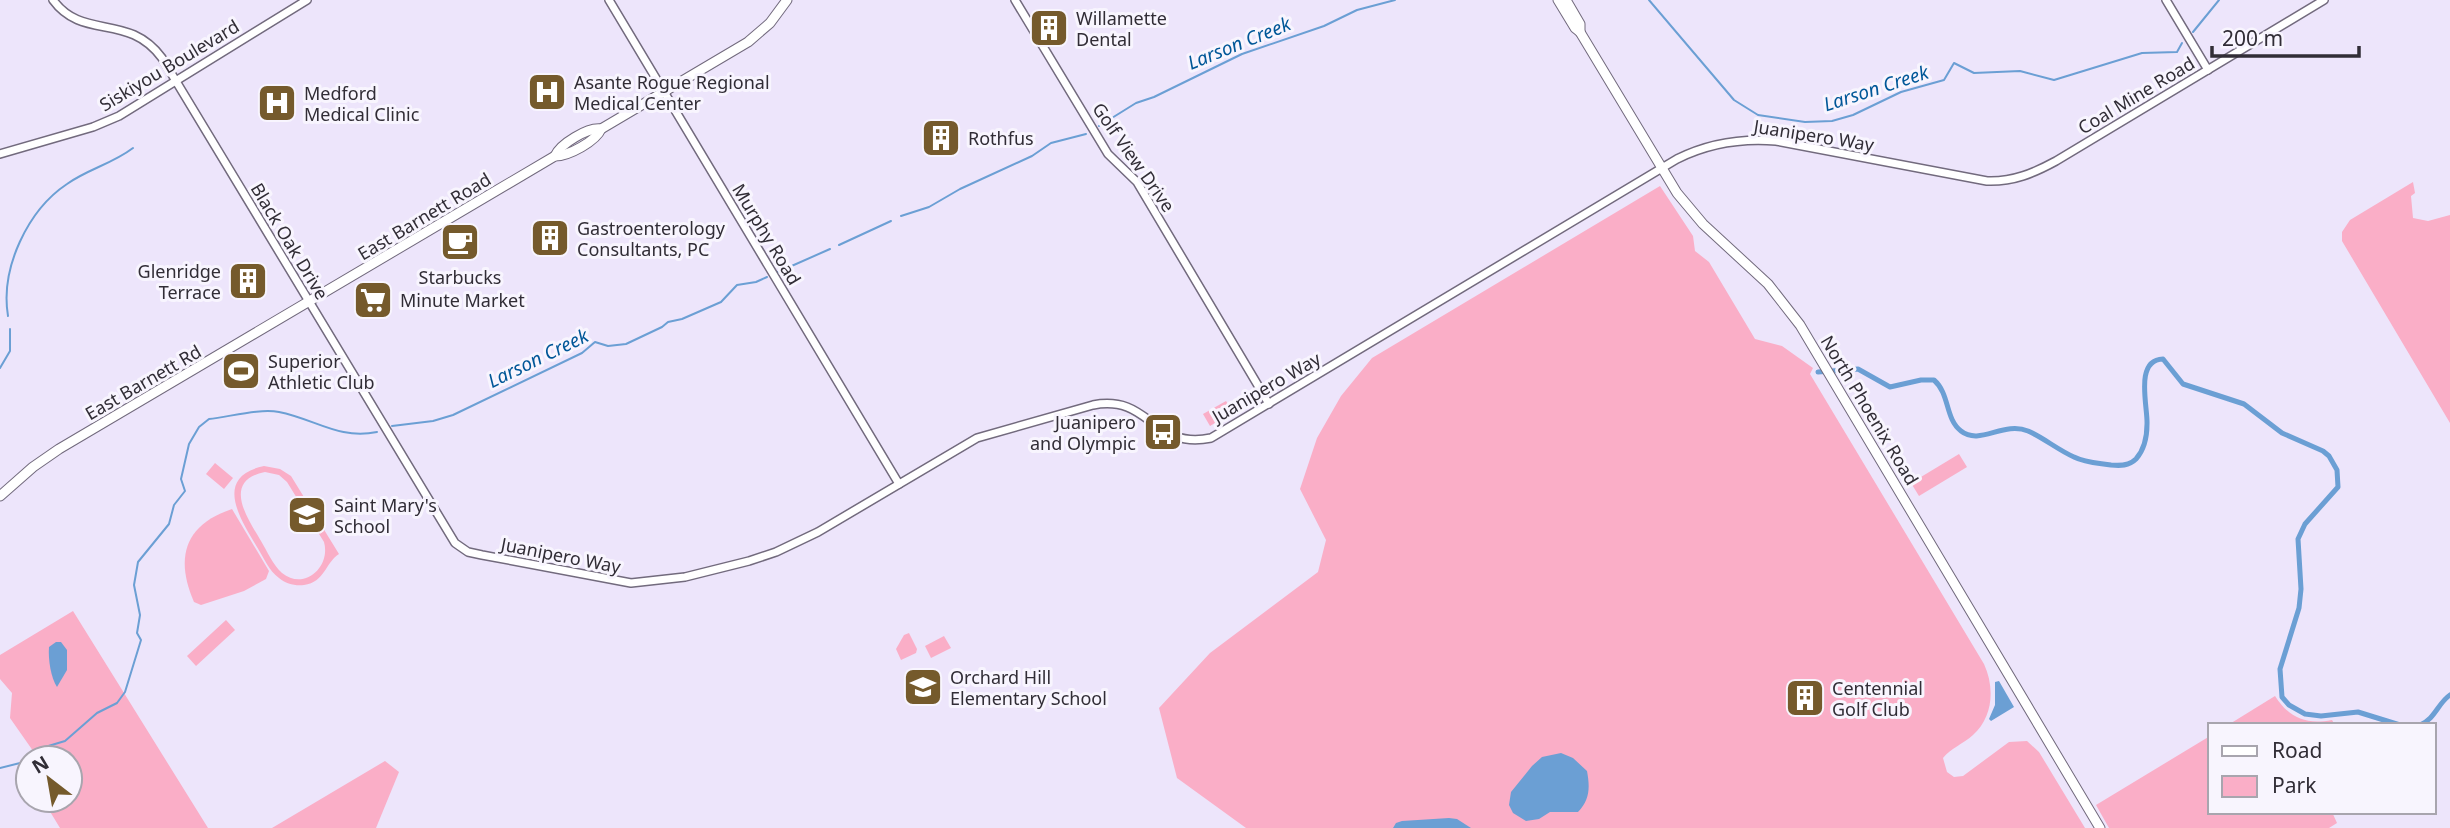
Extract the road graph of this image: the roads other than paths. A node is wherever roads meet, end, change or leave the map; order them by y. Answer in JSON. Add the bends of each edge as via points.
{"nodes":[{"id":1,"x":53,"y":0,"type":"edge"},
{"id":2,"x":307,"y":0,"type":"edge"},
{"id":3,"x":609,"y":0,"type":"edge"},
{"id":4,"x":787,"y":0,"type":"edge"},
{"id":5,"x":1015,"y":0,"type":"edge"},
{"id":6,"x":1558,"y":0,"type":"edge"},
{"id":7,"x":1566,"y":0,"type":"edge"},
{"id":8,"x":2166,"y":0,"type":"edge"},
{"id":9,"x":2325,"y":0,"type":"edge"},
{"id":10,"x":1580,"y":32,"type":"junction"},
{"id":11,"x":2208,"y":70,"type":"junction"},
{"id":12,"x":176,"y":82,"type":"junction"},
{"id":13,"x":664,"y":92,"type":"junction"},
{"id":14,"x":0,"y":154,"type":"edge"},
{"id":15,"x":1661,"y":169,"type":"junction"},
{"id":16,"x":1994,"y":181,"type":"joint"},
{"id":17,"x":308,"y":303,"type":"junction"},
{"id":18,"x":1269,"y":404,"type":"junction"},
{"id":19,"x":899,"y":484,"type":"junction"},
{"id":20,"x":0,"y":496,"type":"edge"},
{"id":21,"x":460,"y":548,"type":"joint"},
{"id":22,"x":2100,"y":828,"type":"edge"}],
"edges":[{"from":1,"to":12,"type":"street","name":"Black Oak Drive","via":[[82,22],[138,36],[157,51]]},
{"from":2,"to":12,"type":"street","name":"Siskiyou Boulevard"},
{"from":3,"to":13,"type":"street","name":"Murphy Road"},
{"from":4,"to":13,"type":"main road","name":"East Barnett Road","via":[[756,37]]},
{"from":5,"to":18,"type":"street","name":"Golf View Drive","via":[[1108,154],[1137,183]]},
{"from":6,"to":10,"type":"main road","name":"North Phoenix Road"},
{"from":7,"to":10,"type":"main road","name":"North Phoenix Road"},
{"from":8,"to":11,"type":"street"},
{"from":9,"to":11,"type":"street","name":"Coal Mine Road"},
{"from":10,"to":15,"type":"main road","name":"North Phoenix Road"},
{"from":11,"to":16,"type":"street","name":"Coal Mine Road","via":[[2042,169]]},
{"from":12,"to":14,"type":"street","name":"Siskiyou Boulevard","via":[[105,123]]},
{"from":12,"to":17,"type":"street","name":"Black Oak Drive"},
{"from":13,"to":17,"type":"main road","name":"East Barnett Road","via":[[563,156],[555,156]]},
{"from":13,"to":19,"type":"street","name":"Murphy Road"},
{"from":15,"to":16,"type":"street","name":"Juanipero Way","via":[[1706,147],[1753,140]]},
{"from":15,"to":18,"type":"street","name":"Juanipero Way"},
{"from":15,"to":22,"type":"main road","name":"North Phoenix Road","via":[[1693,213],[1780,299],[1821,359]]},
{"from":17,"to":20,"type":"main road","name":"East Barnett Rd","via":[[59,449]]},
{"from":17,"to":21,"type":"street","name":"Black Oak Drive"},
{"from":18,"to":19,"type":"street","name":"Juanipero Way","via":[[1213,437],[1190,440],[1163,432],[1129,407],[1093,405],[977,438]]},
{"from":19,"to":21,"type":"street","name":"Juanipero Way","via":[[776,552],[736,565],[648,582],[618,582]]}]}
